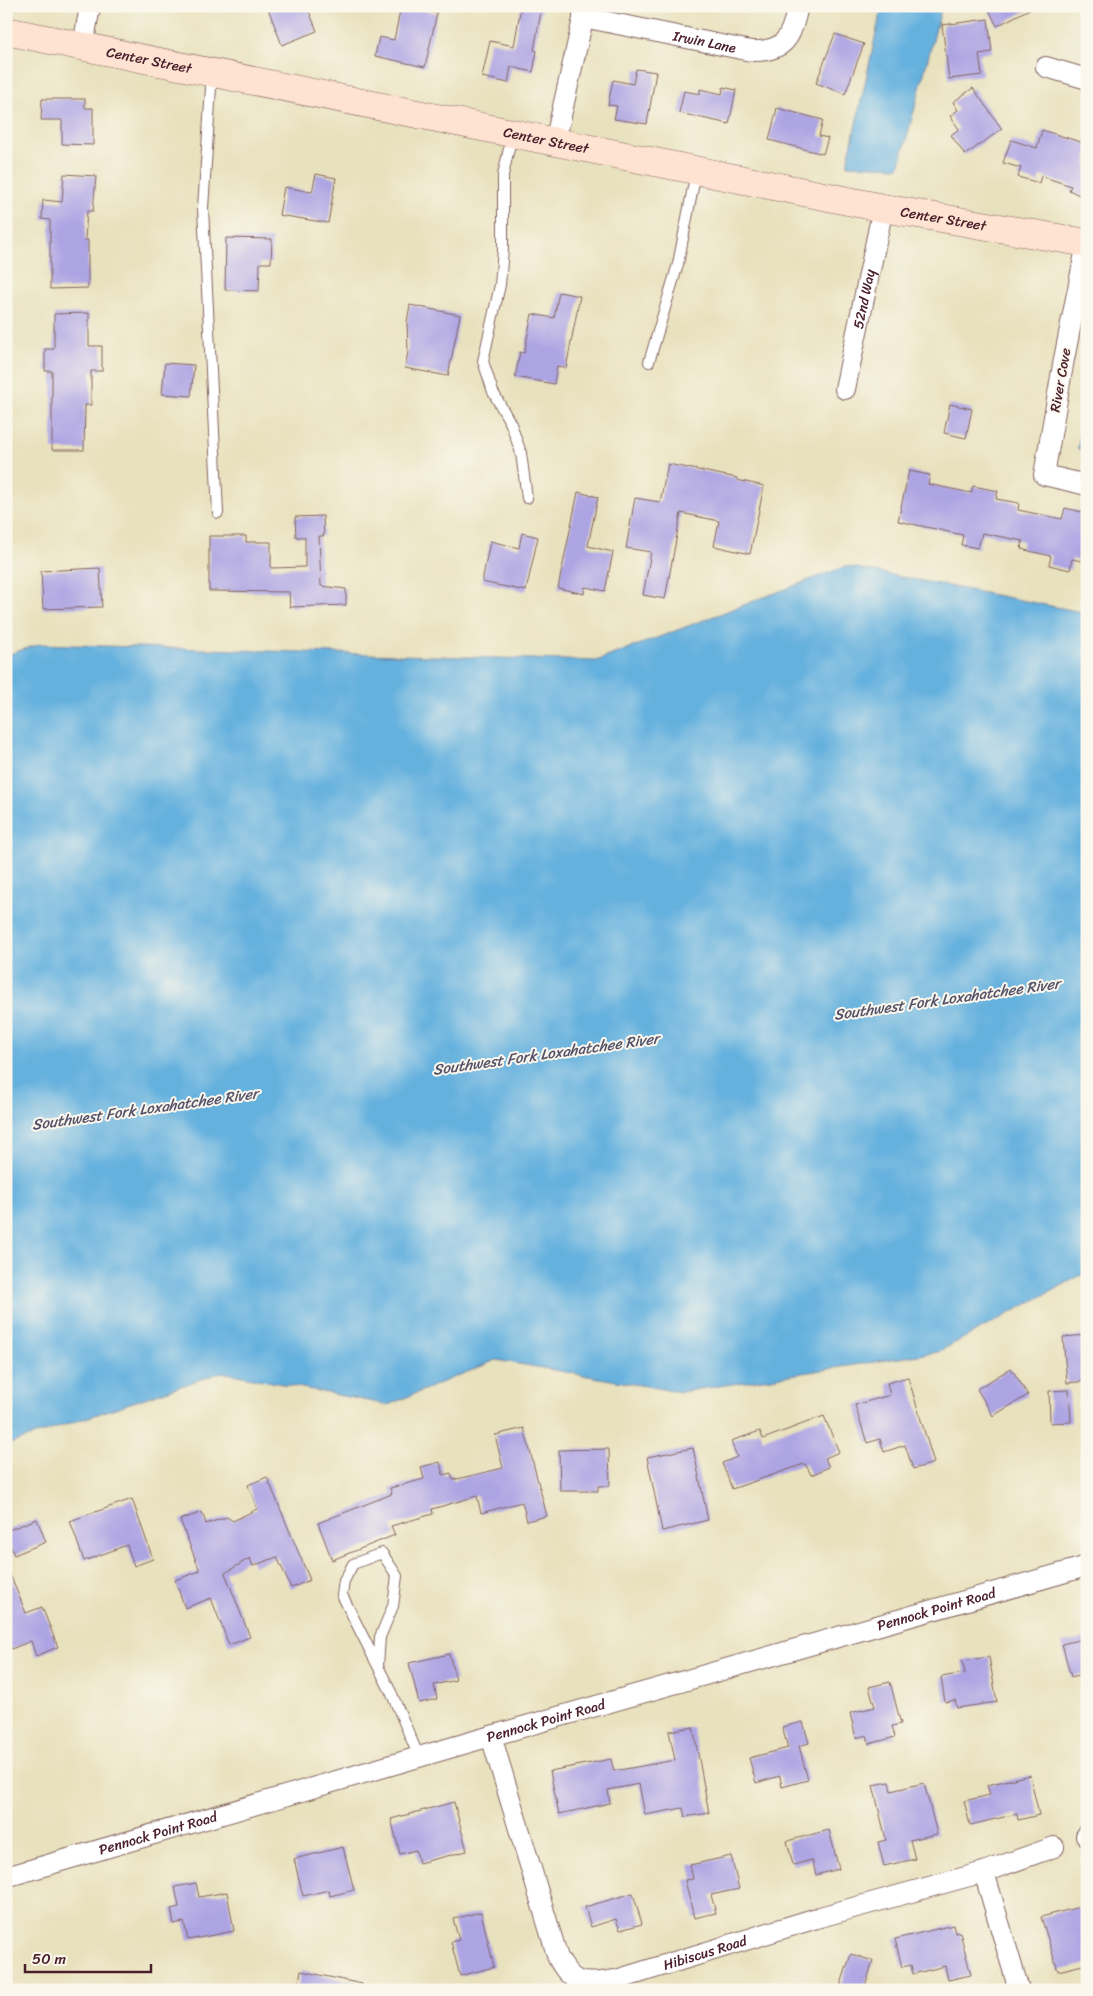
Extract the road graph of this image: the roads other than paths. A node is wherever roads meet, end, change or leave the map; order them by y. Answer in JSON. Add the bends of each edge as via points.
{"nodes":[{"id":1,"x":90,"y":6,"type":"edge"},
{"id":2,"x":798,"y":6,"type":"edge"},
{"id":3,"x":585,"y":12,"type":"edge"},
{"id":4,"x":6,"y":31,"type":"edge"},
{"id":5,"x":83,"y":46,"type":"junction"},
{"id":6,"x":1046,"y":67,"type":"dead end"},
{"id":7,"x":212,"y":72,"type":"junction"},
{"id":8,"x":1087,"y":79,"type":"edge"},
{"id":9,"x":558,"y":129,"type":"junction"},
{"id":10,"x":512,"y":133,"type":"junction"},
{"id":11,"x":696,"y":170,"type":"junction"},
{"id":12,"x":883,"y":208,"type":"junction"},
{"id":13,"x":1087,"y":243,"type":"edge"},
{"id":14,"x":649,"y":362,"type":"dead end"},
{"id":15,"x":845,"y":389,"type":"dead end"},
{"id":16,"x":1087,"y":484,"type":"edge"},
{"id":17,"x":527,"y":498,"type":"dead end"},
{"id":18,"x":218,"y":513,"type":"dead end"},
{"id":19,"x":1087,"y":1566,"type":"edge"},
{"id":20,"x":378,"y":1666,"type":"junction"},
{"id":21,"x":491,"y":1736,"type":"junction"},
{"id":22,"x":419,"y":1757,"type":"junction"},
{"id":23,"x":1054,"y":1847,"type":"dead end"},
{"id":24,"x":984,"y":1872,"type":"junction"},
{"id":25,"x":6,"y":1877,"type":"edge"},
{"id":26,"x":1019,"y":1990,"type":"edge"}],
"edges":[{"from":1,"to":5,"type":"street"},
{"from":2,"to":3,"type":"street","name":"Irwin Lane","via":[[792,32],[775,48],[763,52]]},
{"from":3,"to":9,"type":"street"},
{"from":4,"to":5,"type":"street","name":"Center Street"},
{"from":5,"to":7,"type":"street","name":"Center Street"},
{"from":6,"to":8,"type":"street"},
{"from":7,"to":10,"type":"street","name":"Center Street"},
{"from":7,"to":18,"type":"lane","via":[[203,208]]},
{"from":9,"to":10,"type":"street","name":"Center Street"},
{"from":9,"to":11,"type":"street","name":"Center Street"},
{"from":10,"to":17,"type":"lane","via":[[503,175],[500,285],[483,361],[493,392],[511,424],[521,452]]},
{"from":11,"to":12,"type":"street","name":"Center Street"},
{"from":11,"to":14,"type":"lane","via":[[678,264]]},
{"from":12,"to":13,"type":"street","name":"Center Street"},
{"from":12,"to":15,"type":"street","name":"52nd Way"},
{"from":13,"to":16,"type":"street","name":"River Cove","via":[[1044,475]]},
{"from":19,"to":21,"type":"street","name":"Pennock Point Road"},
{"from":20,"to":20,"type":"lane","via":[[342,1595],[344,1581],[353,1564],[382,1553],[397,1576],[393,1606],[380,1637]]},
{"from":20,"to":22,"type":"lane"},
{"from":21,"to":22,"type":"street","name":"Pennock Point Road"},
{"from":21,"to":24,"type":"street","name":"Hibiscus Road","via":[[558,1958],[566,1973],[577,1981],[616,1980],[820,1917]]},
{"from":22,"to":25,"type":"street","name":"Pennock Point Road"},
{"from":23,"to":24,"type":"street","name":"Hibiscus Road"},
{"from":24,"to":26,"type":"street"}]}
